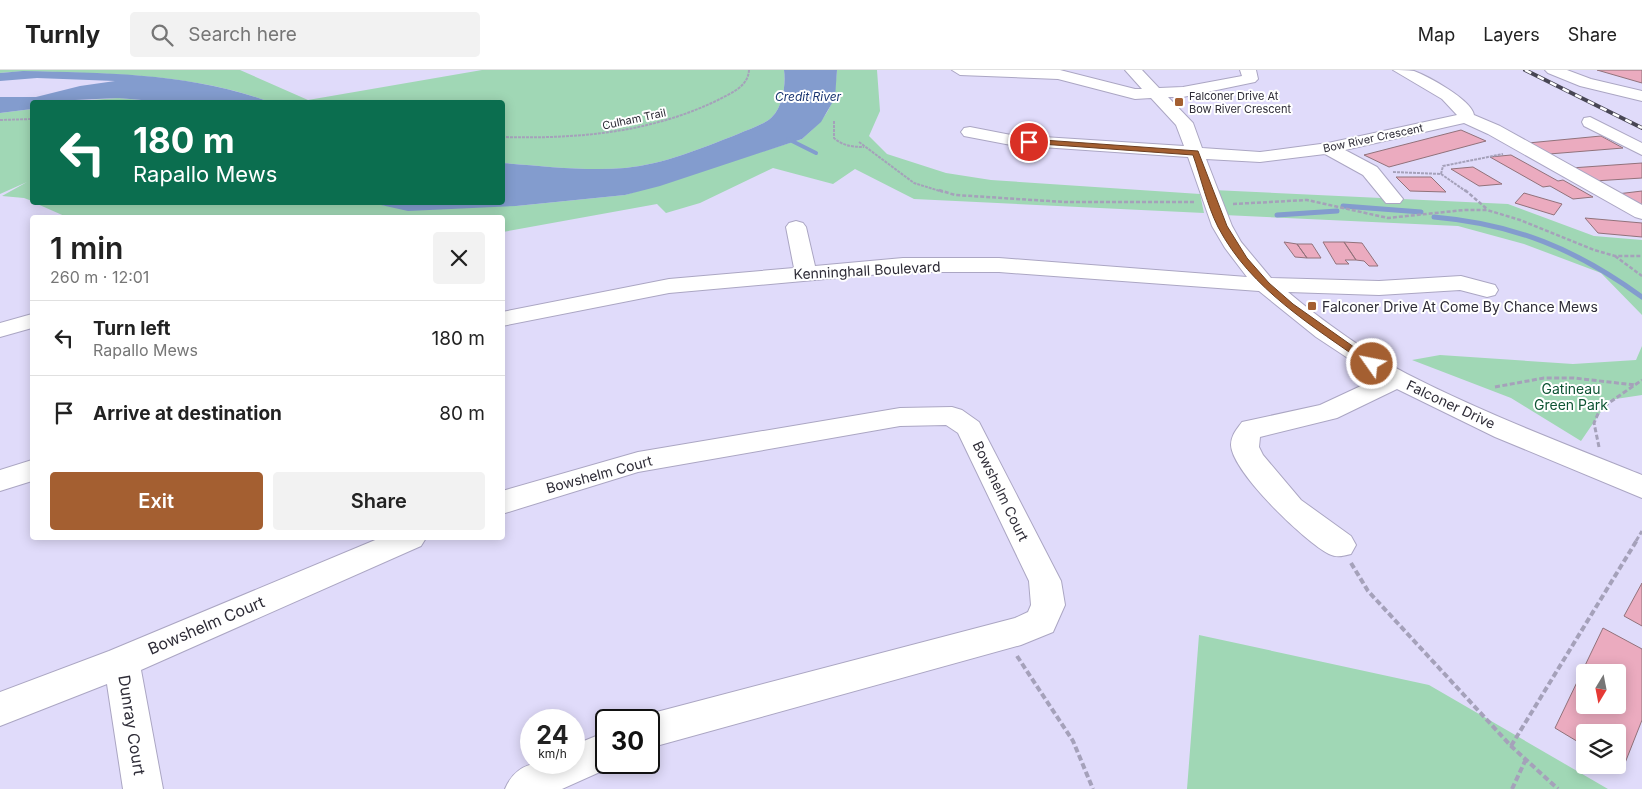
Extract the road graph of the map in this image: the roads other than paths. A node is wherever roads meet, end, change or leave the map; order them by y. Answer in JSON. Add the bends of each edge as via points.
{"nodes":[{"id":1,"x":960,"y":70,"type":"edge"},
{"id":2,"x":1134,"y":70,"type":"edge"},
{"id":3,"x":1248,"y":70,"type":"edge"},
{"id":4,"x":1401,"y":70,"type":"edge"},
{"id":5,"x":1553,"y":70,"type":"edge"},
{"id":6,"x":1157,"y":93,"type":"junction"},
{"id":7,"x":1642,"y":96,"type":"edge"},
{"id":8,"x":1466,"y":118,"type":"junction"},
{"id":9,"x":1590,"y":122,"type":"dead end"},
{"id":10,"x":970,"y":132,"type":"dead end"},
{"id":11,"x":1328,"y":148,"type":"junction"},
{"id":12,"x":1642,"y":150,"type":"edge"},
{"id":13,"x":1196,"y":152,"type":"junction"},
{"id":14,"x":1392,"y":199,"type":"dead end"},
{"id":15,"x":1642,"y":213,"type":"edge"},
{"id":16,"x":796,"y":227,"type":"dead end"},
{"id":17,"x":806,"y":273,"type":"junction"},
{"id":18,"x":1265,"y":285,"type":"junction"},
{"id":19,"x":1487,"y":290,"type":"dead end"},
{"id":20,"x":505,"y":318,"type":"edge"},
{"id":21,"x":30,"y":322,"type":"edge"},
{"id":22,"x":0,"y":330,"type":"edge"},
{"id":23,"x":1397,"y":379,"type":"junction"},
{"id":24,"x":30,"y":471,"type":"edge"},
{"id":25,"x":1638,"y":478,"type":"edge"},
{"id":26,"x":0,"y":480,"type":"edge"},
{"id":27,"x":505,"y":502,"type":"edge"},
{"id":28,"x":405,"y":540,"type":"edge"},
{"id":29,"x":1340,"y":545,"type":"road end"},
{"id":30,"x":122,"y":662,"type":"junction"},
{"id":31,"x":0,"y":709,"type":"edge"},
{"id":32,"x":660,"y":728,"type":"edge"},
{"id":33,"x":595,"y":755,"type":"edge"},
{"id":34,"x":143,"y":789,"type":"edge"},
{"id":35,"x":525,"y":789,"type":"edge"}],
"edges":[{"from":1,"to":6,"type":"street","via":[[1058,74],[1126,94]]},
{"from":2,"to":6,"type":"street","name":"Falconer Drive"},
{"from":3,"to":6,"type":"street","via":[[1250,79],[1200,90]]},
{"from":4,"to":8,"type":"street","via":[[1448,96],[1465,111]]},
{"from":5,"to":7,"type":"street","via":[[1586,83]]},
{"from":6,"to":13,"type":"street","name":"Falconer Drive","via":[[1184,122]]},
{"from":8,"to":11,"type":"street","name":"Bow River Crescent"},
{"from":8,"to":15,"type":"street","via":[[1494,130]]},
{"from":9,"to":12,"type":"street"},
{"from":10,"to":13,"type":"street","name":"Bow River Crescent","via":[[1010,140]]},
{"from":11,"to":13,"type":"street","name":"Bow River Crescent","via":[[1260,157]]},
{"from":11,"to":14,"type":"street","via":[[1370,171]]},
{"from":13,"to":18,"type":"street","name":"Falconer Drive","via":[[1232,244]]},
{"from":16,"to":17,"type":"street"},
{"from":17,"to":18,"type":"street","name":"Kenninghall Boulevard","via":[[903,265],[999,265]]},
{"from":17,"to":20,"type":"street","name":"Kenninghall Boulevard","via":[[669,286]]},
{"from":18,"to":19,"type":"street","name":"Kenninghall Boulevard","via":[[1379,288],[1461,283]]},
{"from":18,"to":23,"type":"street","name":"Falconer Drive","via":[[1325,332]]},
{"from":21,"to":22,"type":"street"},
{"from":23,"to":25,"type":"street","name":"Falconer Drive","via":[[1505,430],[1596,467]]},
{"from":23,"to":29,"type":"street","via":[[1327,412],[1252,428],[1246,436],[1245,446],[1251,460],[1290,508]]},
{"from":24,"to":26,"type":"street"},
{"from":27,"to":32,"type":"street","name":"Bowshelm Court","via":[[638,462],[900,417],[952,416],[969,428],[1045,581],[1048,605],[1041,622],[1021,631]]},
{"from":28,"to":30,"type":"street","name":"Bowshelm Court"},
{"from":30,"to":31,"type":"street","name":"Bowshelm Court"},
{"from":30,"to":34,"type":"street","name":"Dunray Court"},
{"from":33,"to":35,"type":"street"}]}
